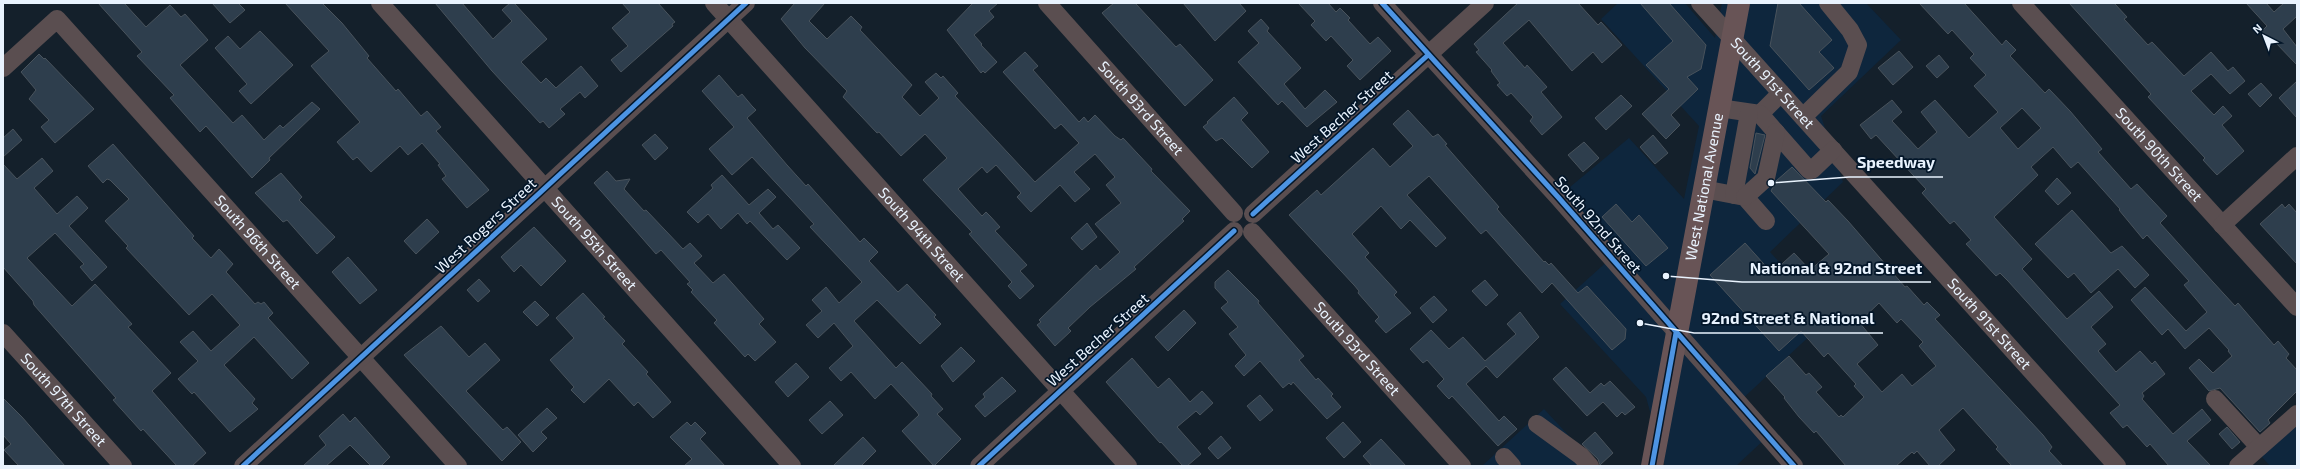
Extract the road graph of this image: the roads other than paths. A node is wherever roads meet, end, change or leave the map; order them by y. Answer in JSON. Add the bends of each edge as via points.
{"nodes":[{"id":1,"x":380,"y":3,"type":"edge"},
{"id":2,"x":714,"y":3,"type":"edge"},
{"id":3,"x":746,"y":3,"type":"edge"},
{"id":4,"x":1047,"y":3,"type":"edge"},
{"id":5,"x":1382,"y":3,"type":"edge"},
{"id":6,"x":1485,"y":3,"type":"edge"},
{"id":7,"x":1700,"y":3,"type":"edge"},
{"id":8,"x":1739,"y":3,"type":"edge"},
{"id":9,"x":1828,"y":3,"type":"edge"},
{"id":10,"x":2021,"y":3,"type":"edge"},
{"id":11,"x":728,"y":19,"type":"junction"},
{"id":12,"x":1732,"y":38,"type":"junction"},
{"id":13,"x":1428,"y":55,"type":"junction"},
{"id":14,"x":3,"y":68,"type":"edge"},
{"id":15,"x":1781,"y":93,"type":"junction"},
{"id":16,"x":1719,"y":108,"type":"junction"},
{"id":17,"x":1754,"y":114,"type":"junction"},
{"id":18,"x":1802,"y":117,"type":"junction"},
{"id":19,"x":1776,"y":132,"type":"junction"},
{"id":20,"x":1833,"y":150,"type":"junction"},
{"id":21,"x":2297,"y":156,"type":"edge"},
{"id":22,"x":545,"y":188,"type":"junction"},
{"id":23,"x":1704,"y":189,"type":"junction"},
{"id":24,"x":1739,"y":196,"type":"junction"},
{"id":25,"x":1234,"y":213,"type":"junction"},
{"id":26,"x":1254,"y":214,"type":"junction"},
{"id":27,"x":1766,"y":221,"type":"dead end"},
{"id":28,"x":2222,"y":225,"type":"junction"},
{"id":29,"x":1234,"y":231,"type":"junction"},
{"id":30,"x":1252,"y":232,"type":"junction"},
{"id":31,"x":2297,"y":307,"type":"edge"},
{"id":32,"x":3,"y":333,"type":"edge"},
{"id":33,"x":1676,"y":333,"type":"junction"},
{"id":34,"x":361,"y":357,"type":"junction"},
{"id":35,"x":1061,"y":390,"type":"junction"},
{"id":36,"x":2215,"y":399,"type":"dead end"},
{"id":37,"x":2297,"y":414,"type":"edge"},
{"id":38,"x":1537,"y":424,"type":"dead end"},
{"id":39,"x":2259,"y":447,"type":"junction"},
{"id":40,"x":123,"y":466,"type":"edge"},
{"id":41,"x":243,"y":466,"type":"edge"},
{"id":42,"x":458,"y":466,"type":"edge"},
{"id":43,"x":792,"y":466,"type":"edge"},
{"id":44,"x":979,"y":466,"type":"edge"},
{"id":45,"x":1128,"y":466,"type":"edge"},
{"id":46,"x":1462,"y":466,"type":"edge"},
{"id":47,"x":1590,"y":466,"type":"edge"},
{"id":48,"x":1652,"y":466,"type":"edge"},
{"id":49,"x":1794,"y":466,"type":"edge"},
{"id":50,"x":2117,"y":466,"type":"edge"},
{"id":51,"x":2238,"y":466,"type":"edge"}],
"edges":[{"from":1,"to":22,"type":"street","name":"South 95th Street"},
{"from":2,"to":11,"type":"street","name":"South 94th Street"},
{"from":3,"to":11,"type":"street","name":"West Rogers Street"},
{"from":4,"to":25,"type":"street","name":"South 93rd Street"},
{"from":5,"to":13,"type":"street","name":"South 92nd Street"},
{"from":6,"to":13,"type":"street","name":"West Becher Street"},
{"from":7,"to":12,"type":"street","name":"South 91st Street"},
{"from":8,"to":12,"type":"main road","name":"West National Avenue"},
{"from":9,"to":18,"type":"street","via":[[1850,30],[1858,45],[1849,72]]},
{"from":10,"to":28,"type":"street","name":"South 90th Street"},
{"from":11,"to":22,"type":"street","name":"West Rogers Street"},
{"from":11,"to":35,"type":"street","name":"South 94th Street"},
{"from":12,"to":15,"type":"street","name":"South 91st Street"},
{"from":12,"to":16,"type":"main road","name":"West National Avenue"},
{"from":13,"to":26,"type":"street","name":"West Becher Street"},
{"from":13,"to":33,"type":"street","name":"South 92nd Street","via":[[1562,202]]},
{"from":14,"to":34,"type":"street","name":"South 96th Street","via":[[57,19]]},
{"from":15,"to":17,"type":"street"},
{"from":15,"to":18,"type":"street","name":"South 91st Street"},
{"from":16,"to":17,"type":"street"},
{"from":16,"to":23,"type":"main road","name":"West National Avenue"},
{"from":17,"to":19,"type":"street"},
{"from":17,"to":24,"type":"street"},
{"from":18,"to":20,"type":"street","name":"South 91st Street"},
{"from":19,"to":20,"type":"street","via":[[1809,170]]},
{"from":19,"to":24,"type":"street","via":[[1766,178]]},
{"from":20,"to":50,"type":"street","name":"South 91st Street"},
{"from":21,"to":28,"type":"street"},
{"from":22,"to":34,"type":"street","name":"West Rogers Street"},
{"from":22,"to":43,"type":"street","name":"South 95th Street"},
{"from":23,"to":24,"type":"street"},
{"from":23,"to":33,"type":"main road","name":"West National Avenue"},
{"from":24,"to":27,"type":"street"},
{"from":25,"to":26,"type":"street","via":[[1243,209]]},
{"from":25,"to":29,"type":"street","via":[[1231,220]]},
{"from":26,"to":30,"type":"street","via":[[1257,223]]},
{"from":28,"to":31,"type":"street","name":"South 90th Street"},
{"from":29,"to":30,"type":"street","via":[[1242,235]]},
{"from":29,"to":35,"type":"street","name":"West Becher Street"},
{"from":30,"to":46,"type":"street","name":"South 93rd Street"},
{"from":32,"to":40,"type":"street","name":"South 97th Street"},
{"from":33,"to":48,"type":"main road","name":"West National Avenue"},
{"from":33,"to":49,"type":"street","name":"South 92nd Street"},
{"from":34,"to":41,"type":"street","name":"West Rogers Street"},
{"from":34,"to":42,"type":"street","name":"South 96th Street"},
{"from":35,"to":44,"type":"street","name":"West Becher Street"},
{"from":35,"to":45,"type":"street","name":"South 94th Street"},
{"from":36,"to":39,"type":"street"},
{"from":37,"to":39,"type":"street"},
{"from":38,"to":47,"type":"street"},
{"from":39,"to":51,"type":"street"}]}
